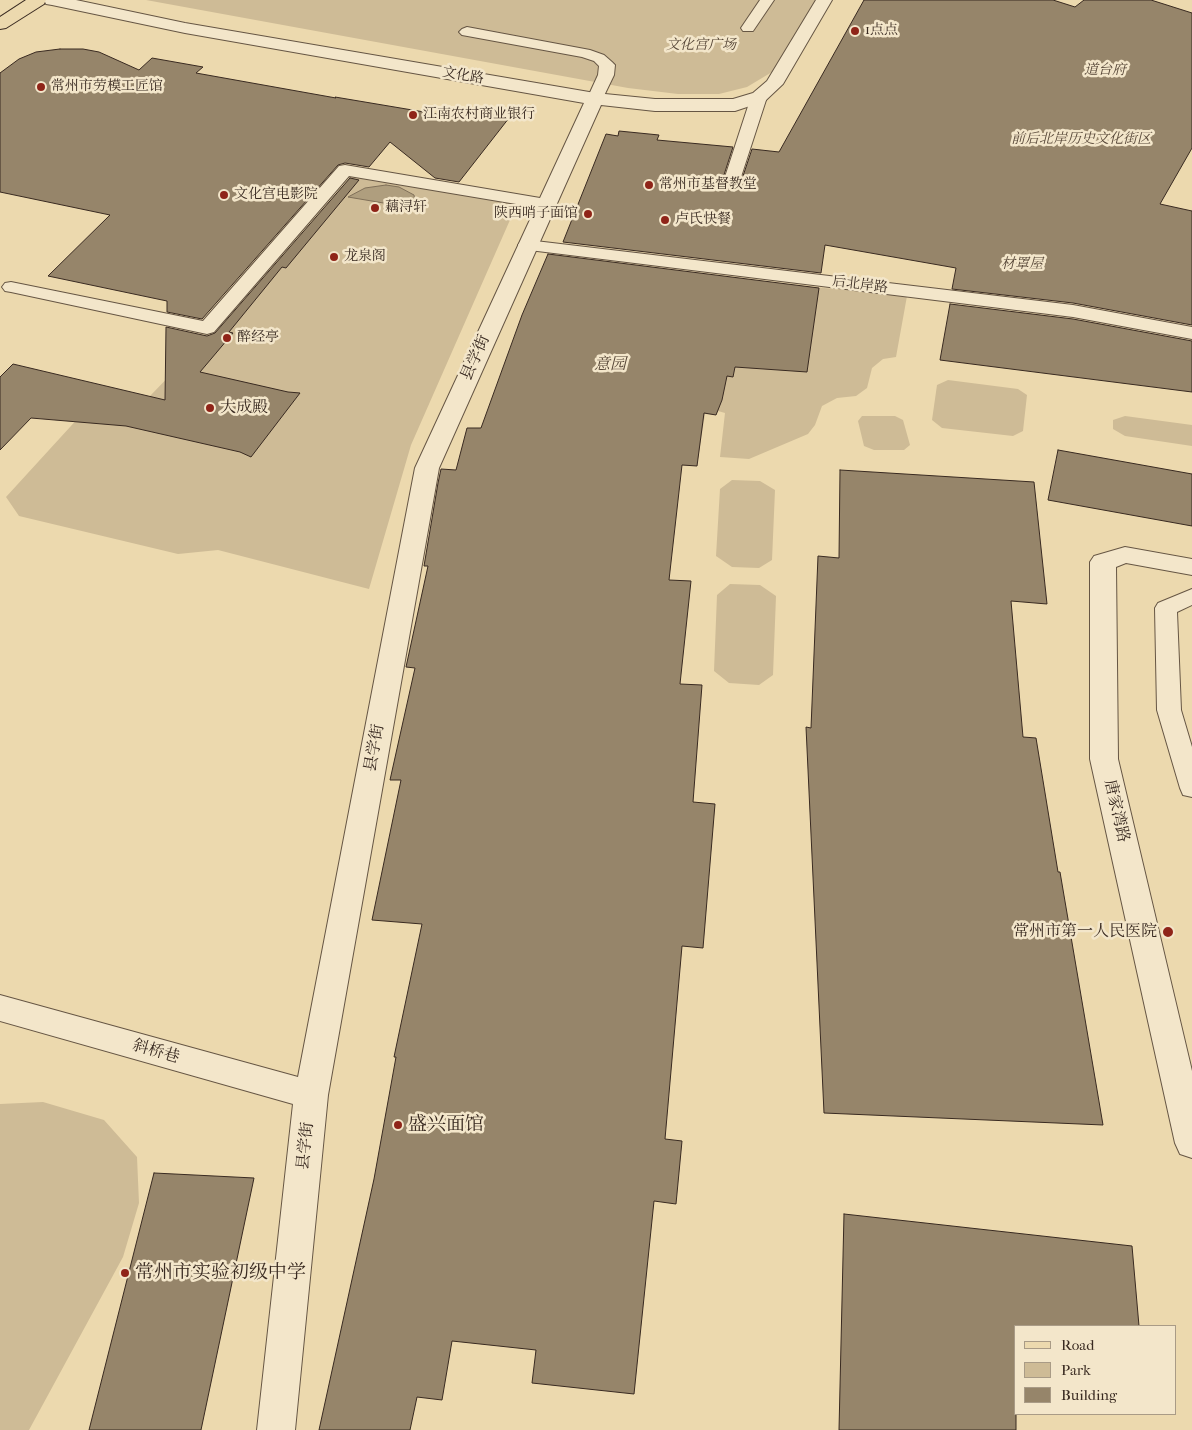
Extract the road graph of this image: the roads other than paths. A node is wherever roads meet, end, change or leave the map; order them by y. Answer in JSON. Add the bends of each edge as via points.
{"nodes":[{"id":1,"x":38,"y":0,"type":"edge"},
{"id":2,"x":52,"y":0,"type":"edge"},
{"id":3,"x":767,"y":0,"type":"edge"},
{"id":4,"x":824,"y":0,"type":"edge"},
{"id":5,"x":0,"y":24,"type":"edge"},
{"id":6,"x":748,"y":28,"type":"dead end"},
{"id":7,"x":466,"y":32,"type":"dead end"},
{"id":8,"x":759,"y":97,"type":"junction"},
{"id":9,"x":594,"y":99,"type":"junction"},
{"id":10,"x":732,"y":180,"type":"dead end"},
{"id":11,"x":546,"y":204,"type":"junction"},
{"id":12,"x":527,"y":245,"type":"junction"},
{"id":13,"x":10,"y":287,"type":"dead end"},
{"id":14,"x":1192,"y":334,"type":"edge"},
{"id":15,"x":1192,"y":567,"type":"edge"},
{"id":16,"x":1192,"y":596,"type":"edge"},
{"id":17,"x":1192,"y":788,"type":"edge"},
{"id":18,"x":0,"y":1008,"type":"edge"},
{"id":19,"x":311,"y":1096,"type":"junction"},
{"id":20,"x":1188,"y":1105,"type":"edge"},
{"id":21,"x":1192,"y":1143,"type":"edge"},
{"id":22,"x":276,"y":1430,"type":"edge"}],
"edges":[{"from":1,"to":5,"type":"main road"},
{"from":2,"to":9,"type":"street","name":"文化路","via":[[179,27]]},
{"from":3,"to":6,"type":"lane"},
{"from":4,"to":8,"type":"street","name":"文化路","via":[[774,84]]},
{"from":7,"to":9,"type":"lane","via":[[599,58],[607,64],[606,74]]},
{"from":8,"to":9,"type":"street","name":"文化路","via":[[735,105],[655,105]]},
{"from":8,"to":10,"type":"lane"},
{"from":9,"to":11,"type":"street","name":"县学街"},
{"from":11,"to":12,"type":"street","name":"县学街"},
{"from":11,"to":13,"type":"lane","via":[[344,170],[207,328]]},
{"from":12,"to":14,"type":"lane","name":"后北岸路","via":[[1073,311]]},
{"from":12,"to":19,"type":"street","name":"县学街","via":[[427,468]]},
{"from":15,"to":20,"type":"street","name":"唐家湾路","via":[[1125,555],[1103,562],[1104,759]]},
{"from":16,"to":17,"type":"lane","via":[[1166,608],[1169,710]]},
{"from":18,"to":19,"type":"street","name":"斜桥巷"},
{"from":19,"to":22,"type":"street","name":"县学街"},
{"from":20,"to":21,"type":"street","name":"唐家湾路"}]}
